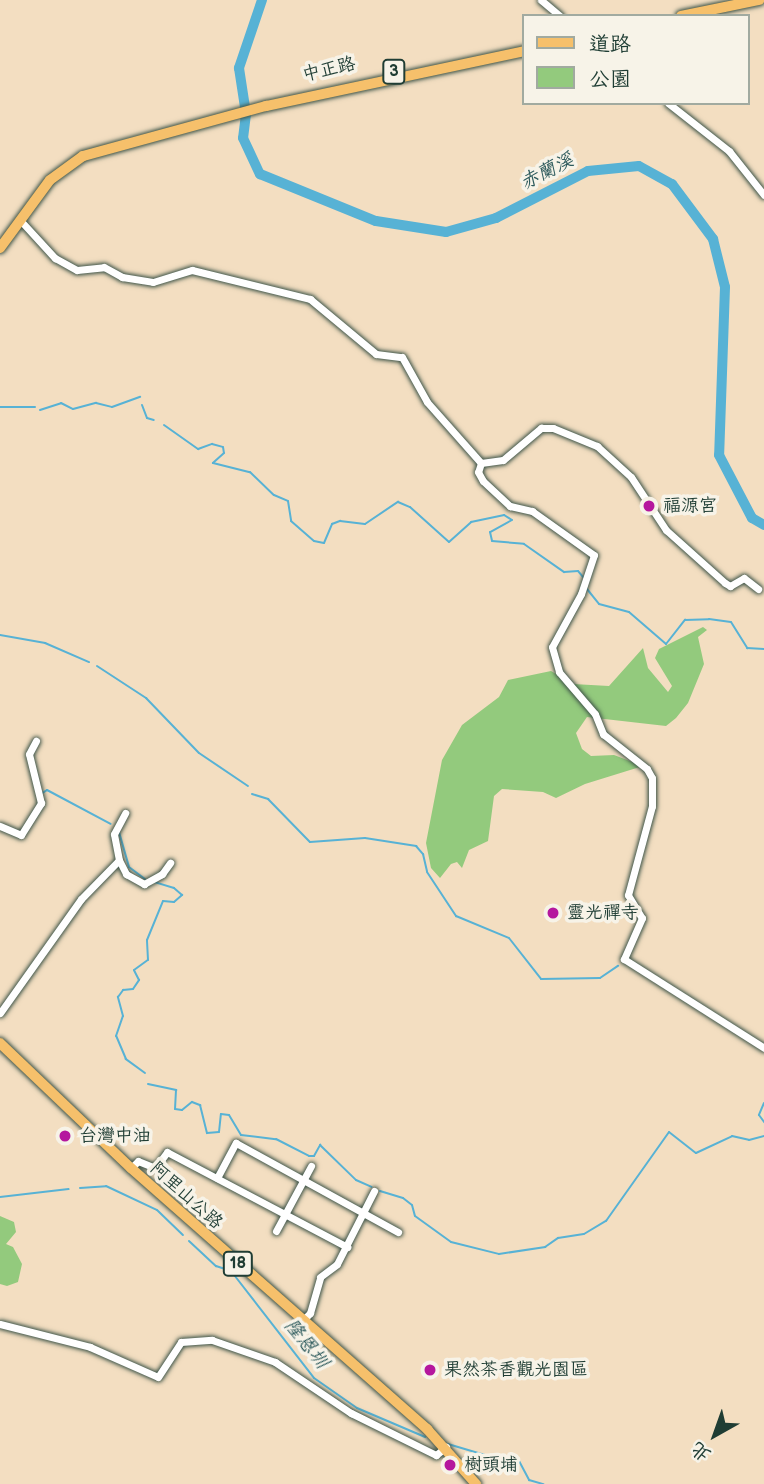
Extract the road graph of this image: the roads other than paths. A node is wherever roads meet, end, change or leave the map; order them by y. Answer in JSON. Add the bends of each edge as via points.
{"nodes":[{"id":1,"x":541,"y":0,"type":"edge"},
{"id":2,"x":759,"y":0,"type":"edge"},
{"id":3,"x":764,"y":4,"type":"edge"},
{"id":4,"x":558,"y":14,"type":"edge"},
{"id":5,"x":691,"y":14,"type":"edge"},
{"id":6,"x":717,"y":14,"type":"edge"},
{"id":7,"x":522,"y":49,"type":"edge"},
{"id":8,"x":671,"y":105,"type":"edge"},
{"id":9,"x":209,"y":120,"type":"junction"},
{"id":10,"x":764,"y":195,"type":"edge"},
{"id":11,"x":20,"y":220,"type":"junction"},
{"id":12,"x":0,"y":237,"type":"edge"},
{"id":13,"x":0,"y":248,"type":"edge"},
{"id":14,"x":481,"y":463,"type":"junction"},
{"id":15,"x":758,"y":589,"type":"dead end"},
{"id":16,"x":36,"y":741,"type":"dead end"},
{"id":17,"x":125,"y":813,"type":"dead end"},
{"id":18,"x":0,"y":826,"type":"edge"},
{"id":19,"x":119,"y":860,"type":"junction"},
{"id":20,"x":170,"y":863,"type":"dead end"},
{"id":21,"x":0,"y":1013,"type":"edge"},
{"id":22,"x":0,"y":1042,"type":"edge"},
{"id":23,"x":764,"y":1048,"type":"edge"},
{"id":24,"x":311,"y":1166,"type":"dead end"},
{"id":25,"x":131,"y":1168,"type":"junction"},
{"id":26,"x":217,"y":1178,"type":"junction"},
{"id":27,"x":303,"y":1180,"type":"junction"},
{"id":28,"x":374,"y":1191,"type":"dead end"},
{"id":29,"x":362,"y":1212,"type":"junction"},
{"id":30,"x":285,"y":1214,"type":"junction"},
{"id":31,"x":276,"y":1231,"type":"dead end"},
{"id":32,"x":398,"y":1232,"type":"dead end"},
{"id":33,"x":346,"y":1247,"type":"junction"},
{"id":34,"x":303,"y":1320,"type":"junction"},
{"id":35,"x":0,"y":1324,"type":"edge"},
{"id":36,"x":446,"y":1447,"type":"junction"},
{"id":37,"x":476,"y":1484,"type":"edge"}],
"edges":[{"from":1,"to":4,"type":"street"},
{"from":2,"to":5,"type":"main road"},
{"from":3,"to":6,"type":"main road"},
{"from":7,"to":9,"type":"main road","name":"中正路","number":"3"},
{"from":8,"to":10,"type":"street","via":[[729,151]]},
{"from":9,"to":11,"type":"main road","number":"3","via":[[72,161],[50,180]]},
{"from":9,"to":12,"type":"main road","number":"3","via":[[70,157],[47,176]]},
{"from":11,"to":13,"type":"main road","number":"3"},
{"from":11,"to":14,"type":"street","via":[[54,258],[77,270],[104,267],[122,277],[153,282],[192,270],[310,299],[376,354],[401,357],[428,402]]},
{"from":14,"to":15,"type":"street","via":[[503,460],[541,428],[597,446],[618,461],[666,530],[690,553],[714,569],[724,583],[730,586],[744,578]]},
{"from":14,"to":23,"type":"street","via":[[478,471],[483,481],[510,506],[532,511],[596,560],[552,647],[559,672],[595,714],[603,734],[652,778],[652,806],[628,895],[642,918],[624,959]]},
{"from":16,"to":18,"type":"street","via":[[29,754],[41,803],[21,835]]},
{"from":17,"to":19,"type":"street","via":[[114,834]]},
{"from":19,"to":20,"type":"street","via":[[126,874],[144,884],[162,874]]},
{"from":19,"to":21,"type":"street","via":[[81,899]]},
{"from":22,"to":25,"type":"main road","name":"阿里山公路","number":"18"},
{"from":24,"to":27,"type":"street"},
{"from":25,"to":26,"type":"street","via":[[138,1161],[155,1168],[167,1152]]},
{"from":25,"to":34,"type":"main road","name":"阿里山公路","number":"18"},
{"from":26,"to":27,"type":"street","via":[[236,1143]]},
{"from":26,"to":30,"type":"street"},
{"from":27,"to":29,"type":"street"},
{"from":27,"to":30,"type":"street"},
{"from":28,"to":29,"type":"street"},
{"from":29,"to":32,"type":"street"},
{"from":29,"to":33,"type":"street"},
{"from":30,"to":31,"type":"street"},
{"from":30,"to":33,"type":"street"},
{"from":33,"to":34,"type":"street","via":[[337,1265],[320,1277],[310,1313]]},
{"from":34,"to":36,"type":"main road","name":"阿里山公路","number":"18"},
{"from":35,"to":36,"type":"street","via":[[90,1347],[158,1377],[181,1342],[212,1340],[275,1362],[351,1413],[436,1455]]},
{"from":36,"to":37,"type":"main road","name":"阿里山公路","number":"18"}]}
